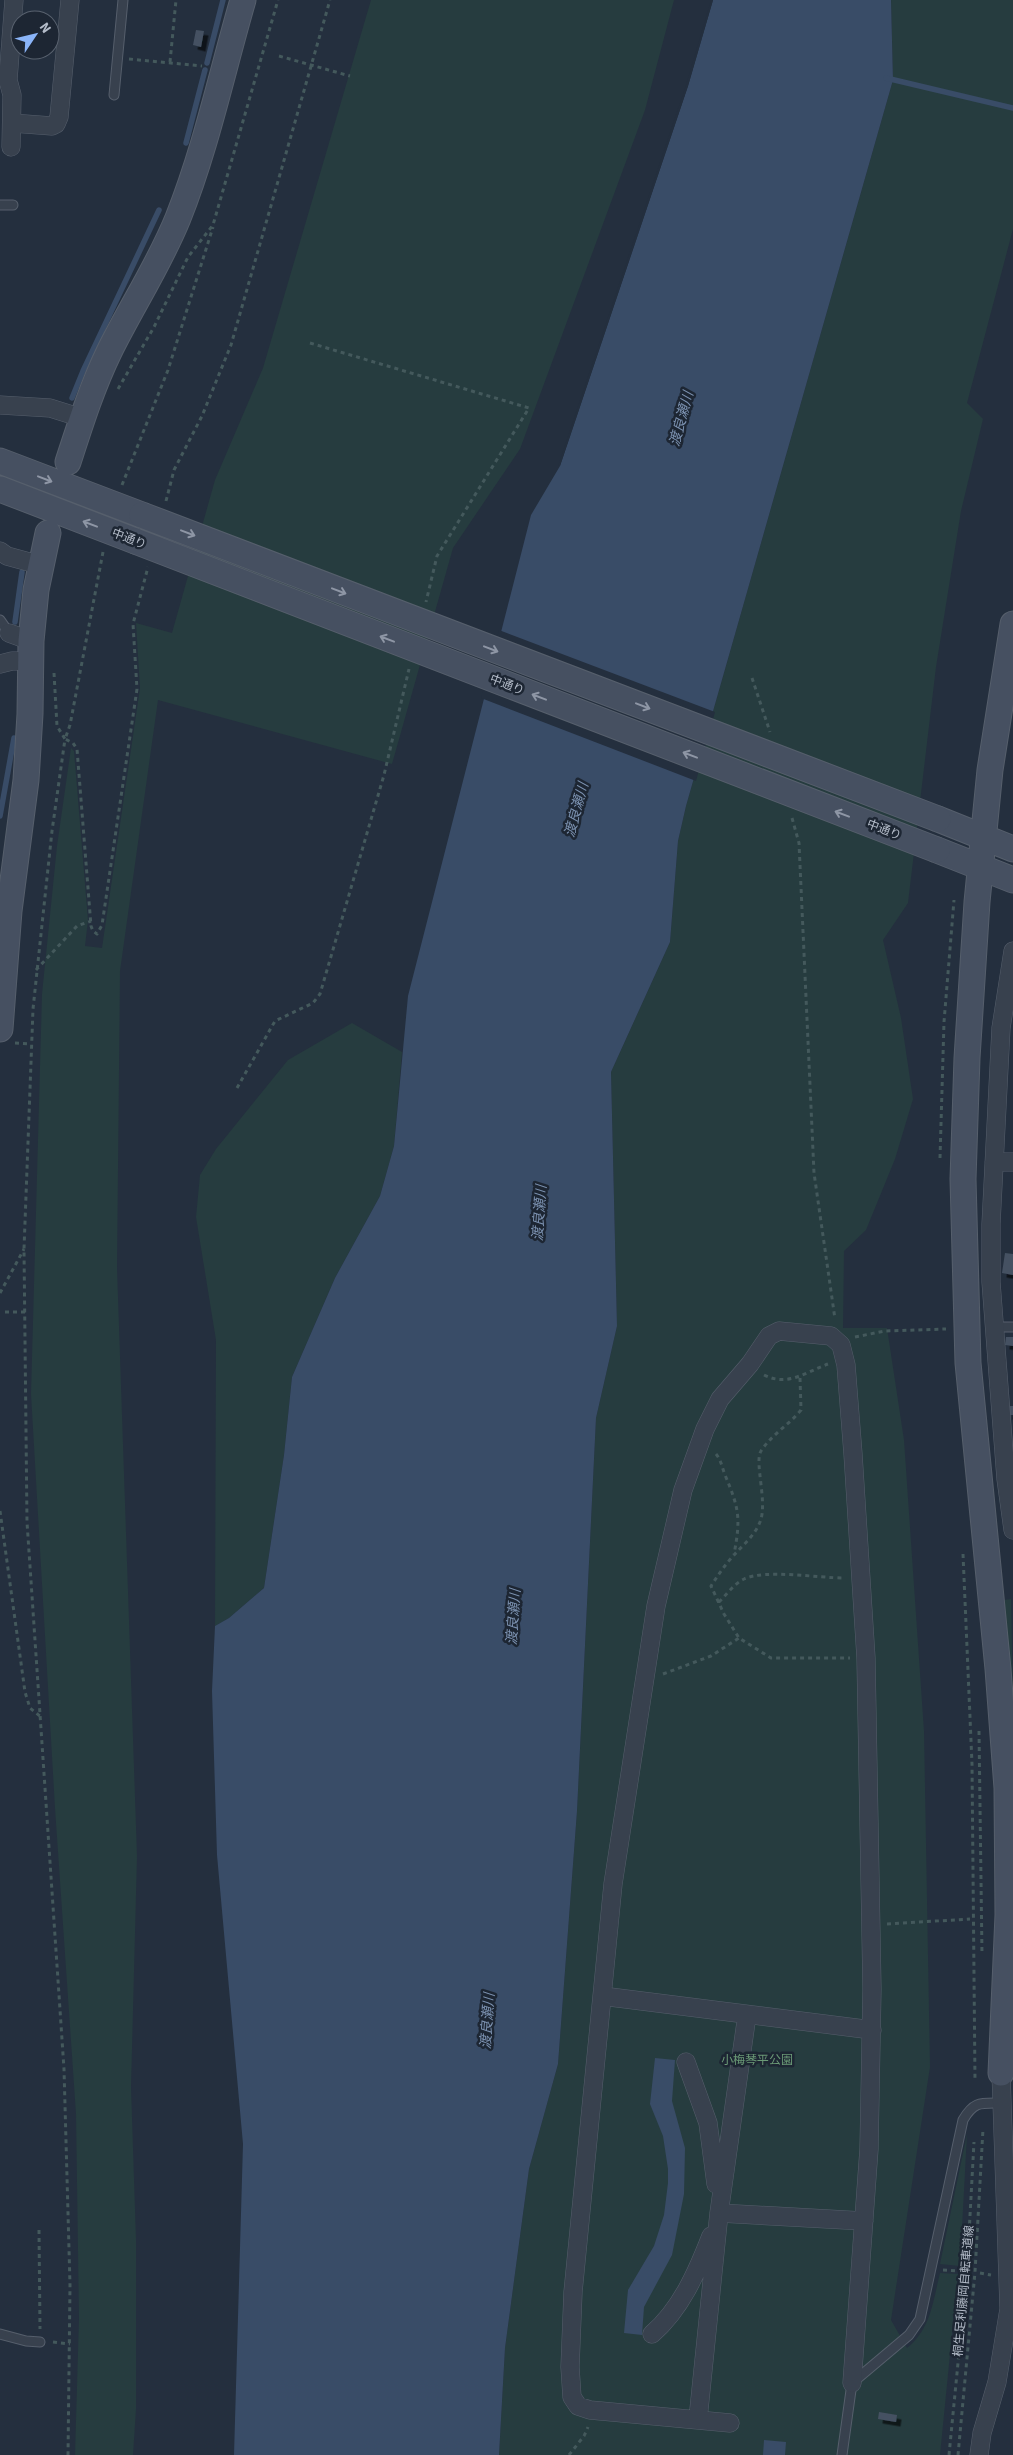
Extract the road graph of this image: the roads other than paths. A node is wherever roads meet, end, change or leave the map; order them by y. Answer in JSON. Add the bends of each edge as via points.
{"nodes":[{"id":1,"x":14,"y":0,"type":"edge"},
{"id":2,"x":70,"y":0,"type":"edge"},
{"id":3,"x":123,"y":0,"type":"edge"},
{"id":4,"x":243,"y":0,"type":"edge"},
{"id":5,"x":114,"y":95,"type":"dead end"},
{"id":6,"x":12,"y":123,"type":"junction"},
{"id":7,"x":11,"y":147,"type":"dead end"},
{"id":8,"x":0,"y":204,"type":"edge"},
{"id":9,"x":12,"y":205,"type":"dead end"},
{"id":10,"x":0,"y":405,"type":"edge"},
{"id":11,"x":82,"y":418,"type":"junction"},
{"id":12,"x":0,"y":461,"type":"edge"},
{"id":13,"x":68,"y":462,"type":"dead end"},
{"id":14,"x":0,"y":489,"type":"edge"},
{"id":15,"x":48,"y":534,"type":"dead end"},
{"id":16,"x":0,"y":551,"type":"edge"},
{"id":17,"x":40,"y":565,"type":"junction"},
{"id":18,"x":1013,"y":624,"type":"edge"},
{"id":19,"x":17,"y":639,"type":"edge"},
{"id":20,"x":0,"y":664,"type":"edge"},
{"id":21,"x":984,"y":838,"type":"junction"},
{"id":22,"x":1013,"y":849,"type":"edge"},
{"id":23,"x":982,"y":868,"type":"junction"},
{"id":24,"x":1013,"y":880,"type":"edge"},
{"id":25,"x":1013,"y":951,"type":"edge"},
{"id":26,"x":0,"y":1029,"type":"edge"},
{"id":27,"x":1007,"y":1029,"type":"edge"},
{"id":28,"x":994,"y":1162,"type":"junction"},
{"id":29,"x":1013,"y":1162,"type":"edge"},
{"id":30,"x":994,"y":1327,"type":"junction"},
{"id":31,"x":1013,"y":1327,"type":"edge"},
{"id":32,"x":1010,"y":1478,"type":"edge"},
{"id":33,"x":1013,"y":1530,"type":"edge"},
{"id":34,"x":602,"y":1996,"type":"junction"},
{"id":35,"x":747,"y":2015,"type":"junction"},
{"id":36,"x":872,"y":2030,"type":"junction"},
{"id":37,"x":686,"y":2062,"type":"dead end"},
{"id":38,"x":1001,"y":2073,"type":"joint"},
{"id":39,"x":1001,"y":2103,"type":"junction"},
{"id":40,"x":719,"y":2212,"type":"junction"},
{"id":41,"x":864,"y":2221,"type":"junction"},
{"id":42,"x":1010,"y":2246,"type":"edge"},
{"id":43,"x":1011,"y":2274,"type":"edge"},
{"id":44,"x":0,"y":2334,"type":"edge"},
{"id":45,"x":652,"y":2334,"type":"dead end"},
{"id":46,"x":40,"y":2342,"type":"road end"},
{"id":47,"x":852,"y":2383,"type":"junction"},
{"id":48,"x":698,"y":2419,"type":"junction"},
{"id":49,"x":730,"y":2423,"type":"dead end"},
{"id":50,"x":842,"y":2455,"type":"edge"},
{"id":51,"x":979,"y":2455,"type":"edge"}],
"edges":[{"from":1,"to":6,"type":"street","via":[[8,80],[12,95]]},
{"from":2,"to":6,"type":"street","via":[[56,124]]},
{"from":3,"to":5,"type":"lane"},
{"from":4,"to":11,"type":"street","via":[[178,218],[152,276],[109,352]]},
{"from":6,"to":7,"type":"street"},
{"from":8,"to":9,"type":"lane"},
{"from":10,"to":11,"type":"street","via":[[50,408]]},
{"from":11,"to":13,"type":"street"},
{"from":12,"to":21,"type":"street","one_way":true,"bridge":true},
{"from":23,"to":14,"type":"street","name":"中通り","one_way":true,"bridge":true},
{"from":15,"to":17,"type":"street"},
{"from":16,"to":17,"type":"street"},
{"from":17,"to":19,"type":"street"},
{"from":18,"to":21,"type":"street","via":[[990,770]]},
{"from":19,"to":20,"type":"street","via":[[12,661]]},
{"from":19,"to":26,"type":"street","via":[[30,714]]},
{"from":21,"to":22,"type":"street"},
{"from":21,"to":23,"type":"street"},
{"from":23,"to":24,"type":"street","name":"中通り"},
{"from":23,"to":38,"type":"street","via":[[977,902],[966,1093],[963,1179],[965,1307],[1007,1788],[1008,1915]]},
{"from":25,"to":27,"type":"street"},
{"from":27,"to":28,"type":"street"},
{"from":28,"to":29,"type":"street"},
{"from":28,"to":30,"type":"street","via":[[991,1272]]},
{"from":30,"to":31,"type":"lane"},
{"from":30,"to":32,"type":"street"},
{"from":32,"to":33,"type":"street"},
{"from":34,"to":35,"type":"street"},
{"from":34,"to":36,"type":"street","via":[[614,1884],[656,1606],[683,1490],[704,1429],[720,1399],[769,1336],[779,1331],[831,1336],[838,1340],[846,1364],[862,1577]]},
{"from":34,"to":48,"type":"street","via":[[573,2292],[572,2397],[578,2406],[590,2410]]},
{"from":35,"to":36,"type":"street"},
{"from":35,"to":40,"type":"street"},
{"from":36,"to":41,"type":"street"},
{"from":37,"to":40,"type":"street","via":[[708,2123]]},
{"from":38,"to":39,"type":"street"},
{"from":39,"to":42,"type":"street"},
{"from":39,"to":47,"type":"lane","via":[[979,2103],[963,2120],[920,2319],[909,2335]]},
{"from":40,"to":41,"type":"street"},
{"from":40,"to":45,"type":"street","via":[[692,2280]]},
{"from":40,"to":48,"type":"street"},
{"from":41,"to":47,"type":"street"},
{"from":42,"to":43,"type":"street"},
{"from":43,"to":51,"type":"street","via":[[1007,2328]]},
{"from":44,"to":46,"type":"lane","via":[[26,2342]]},
{"from":47,"to":50,"type":"lane"},
{"from":48,"to":49,"type":"street"}]}
